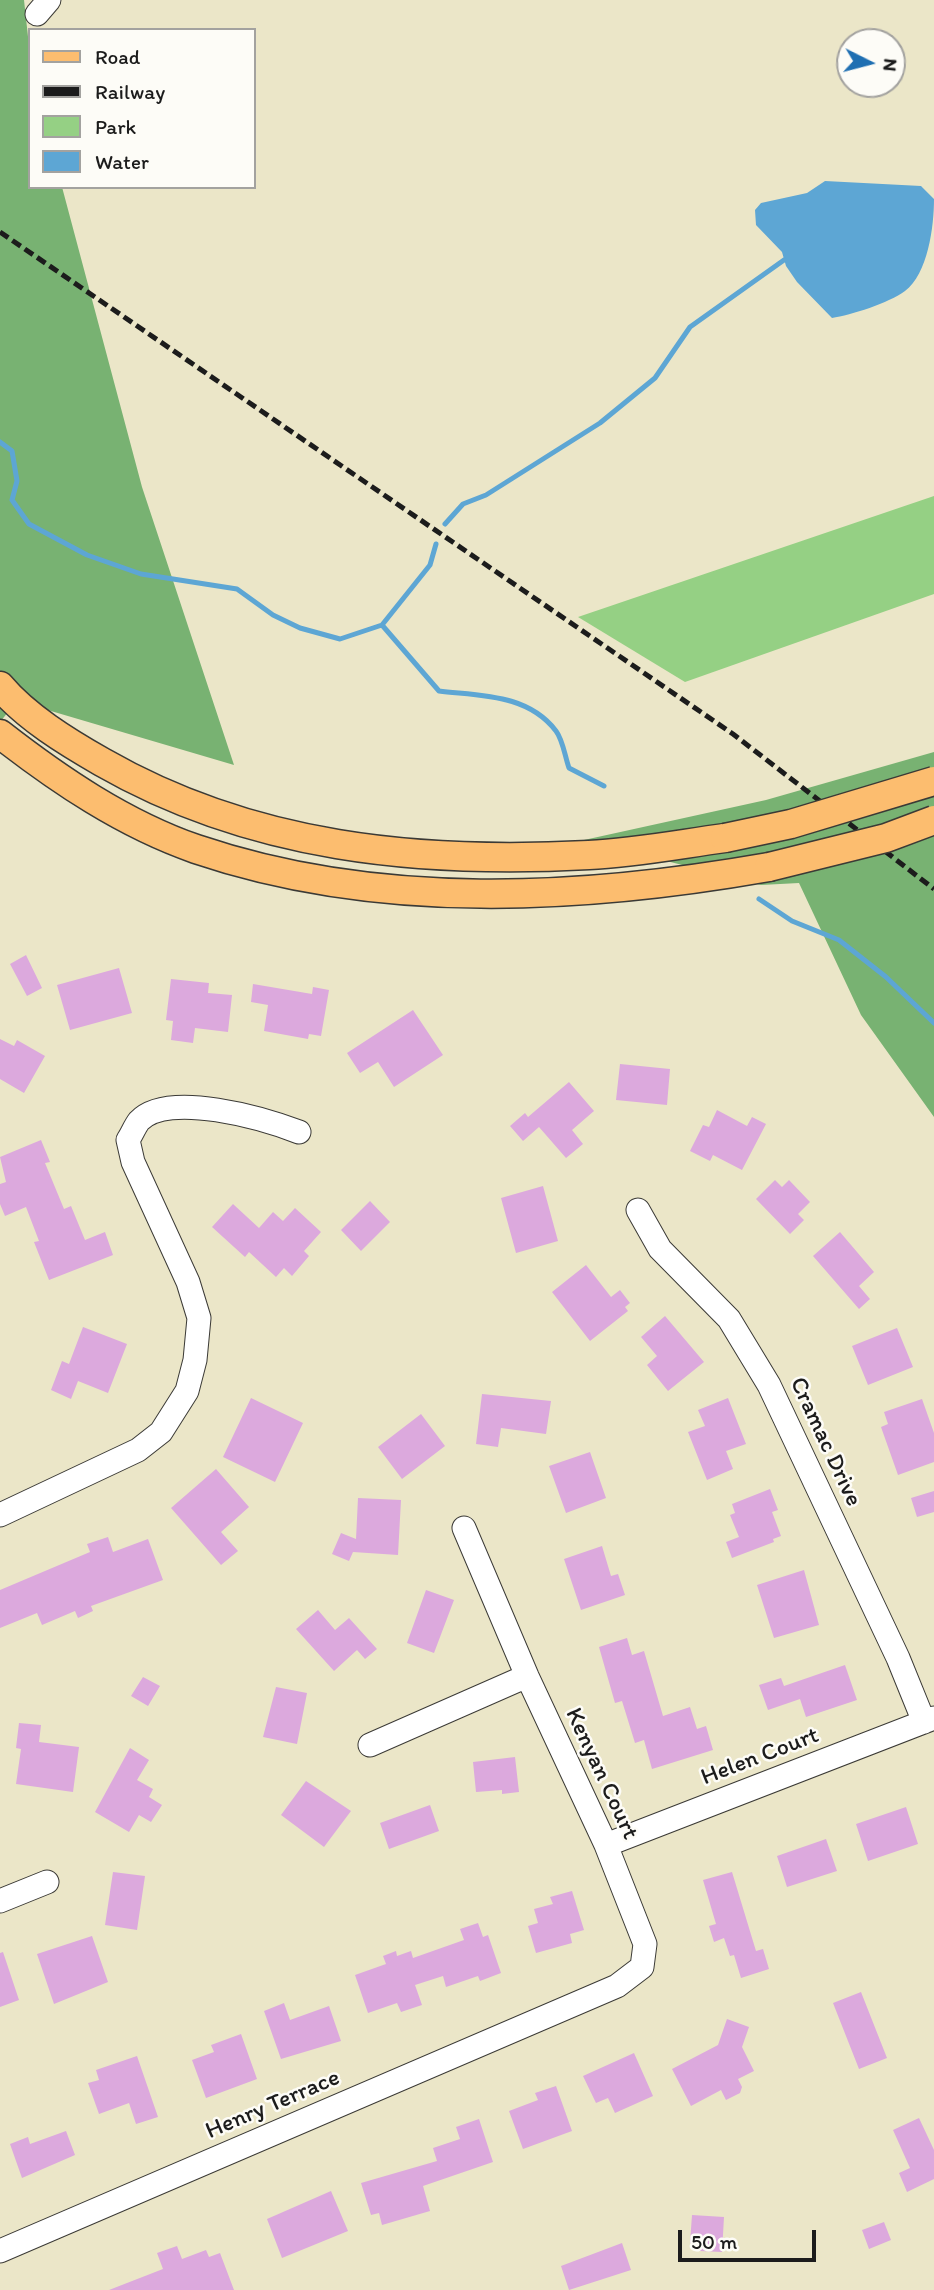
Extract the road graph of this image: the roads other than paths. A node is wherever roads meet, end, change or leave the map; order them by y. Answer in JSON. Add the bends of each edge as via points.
{"nodes":[{"id":1,"x":0,"y":686,"type":"edge"},
{"id":2,"x":0,"y":734,"type":"edge"},
{"id":3,"x":934,"y":781,"type":"edge"},
{"id":4,"x":934,"y":820,"type":"edge"},
{"id":5,"x":299,"y":1132,"type":"dead end"},
{"id":6,"x":638,"y":1210,"type":"dead end"},
{"id":7,"x":0,"y":1515,"type":"edge"},
{"id":8,"x":464,"y":1528,"type":"dead end"},
{"id":9,"x":527,"y":1676,"type":"junction"},
{"id":10,"x":929,"y":1720,"type":"edge"},
{"id":11,"x":370,"y":1745,"type":"dead end"},
{"id":12,"x":606,"y":1845,"type":"junction"},
{"id":13,"x":47,"y":1882,"type":"dead end"},
{"id":14,"x":0,"y":1901,"type":"edge"},
{"id":15,"x":567,"y":2007,"type":"joint"},
{"id":16,"x":0,"y":2251,"type":"edge"}],
"edges":[{"from":1,"to":3,"type":"main road","bridge":true,"via":[[80,749],[142,785],[204,812],[301,838],[437,855],[591,855],[725,838]]},
{"from":2,"to":4,"type":"main road","bridge":true,"via":[[48,772],[195,848],[331,881],[419,891],[602,890],[769,867],[886,838]]},
{"from":5,"to":7,"type":"street","via":[[195,1107],[160,1109],[140,1120],[128,1140],[133,1162],[188,1282],[199,1318],[187,1391],[161,1432],[138,1450]]},
{"from":6,"to":10,"type":"street","name":"Cramac Drive","via":[[660,1249],[729,1319],[769,1384]]},
{"from":8,"to":9,"type":"street","name":"Kenyan Court"},
{"from":9,"to":11,"type":"street"},
{"from":9,"to":12,"type":"street","name":"Kenyan Court"},
{"from":10,"to":12,"type":"street","name":"Helen Court"},
{"from":12,"to":15,"type":"street","name":"Kenyan Court","via":[[645,1944],[642,1967],[617,1986]]},
{"from":13,"to":14,"type":"street"},
{"from":15,"to":16,"type":"street","name":"Henry Terrace"}]}
